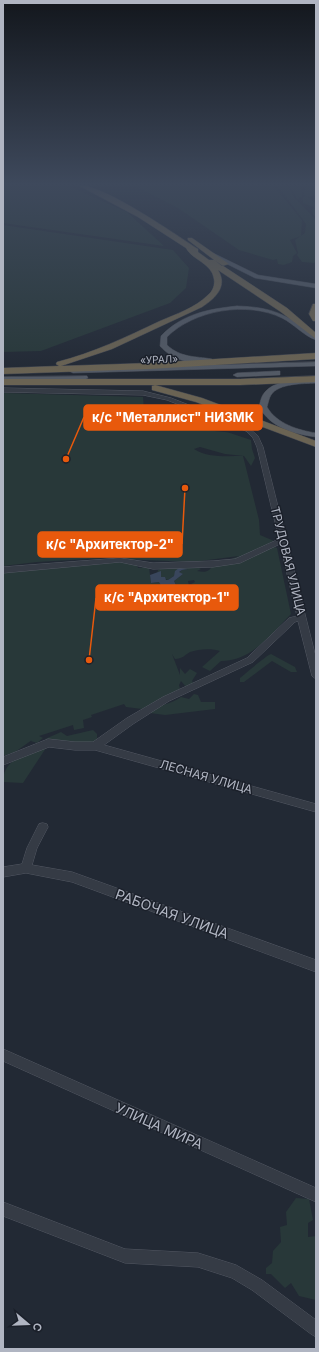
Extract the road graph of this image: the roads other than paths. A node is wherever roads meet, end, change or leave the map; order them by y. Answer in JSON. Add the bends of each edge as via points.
{"nodes":[{"id":1,"x":190,"y":248,"type":"edge"},
{"id":2,"x":191,"y":248,"type":"edge"},
{"id":3,"x":202,"y":248,"type":"edge"},
{"id":4,"x":211,"y":254,"type":"junction"},
{"id":5,"x":316,"y":286,"type":"edge"},
{"id":6,"x":316,"y":306,"type":"edge"},
{"id":7,"x":316,"y":319,"type":"edge"},
{"id":8,"x":316,"y":325,"type":"edge"},
{"id":9,"x":316,"y":338,"type":"edge"},
{"id":10,"x":316,"y":356,"type":"edge"},
{"id":11,"x":265,"y":359,"type":"junction"},
{"id":12,"x":316,"y":364,"type":"edge"},
{"id":13,"x":3,"y":371,"type":"edge"},
{"id":14,"x":316,"y":371,"type":"edge"},
{"id":15,"x":316,"y":380,"type":"edge"},
{"id":16,"x":3,"y":381,"type":"edge"},
{"id":17,"x":36,"y":383,"type":"junction"},
{"id":18,"x":3,"y":390,"type":"edge"},
{"id":19,"x":316,"y":435,"type":"edge"},
{"id":20,"x":316,"y":444,"type":"edge"},
{"id":21,"x":283,"y":540,"type":"junction"},
{"id":22,"x":3,"y":570,"type":"edge"},
{"id":23,"x":302,"y":617,"type":"junction"},
{"id":24,"x":316,"y":676,"type":"edge"},
{"id":25,"x":95,"y":746,"type":"junction"},
{"id":26,"x":3,"y":760,"type":"edge"},
{"id":27,"x":316,"y":808,"type":"edge"},
{"id":28,"x":43,"y":827,"type":"dead end"},
{"id":29,"x":26,"y":868,"type":"junction"},
{"id":30,"x":3,"y":872,"type":"edge"},
{"id":31,"x":316,"y":966,"type":"edge"},
{"id":32,"x":3,"y":1056,"type":"edge"},
{"id":33,"x":316,"y":1195,"type":"edge"},
{"id":34,"x":3,"y":1209,"type":"edge"},
{"id":35,"x":316,"y":1329,"type":"edge"}],
"edges":[{"from":1,"to":13,"type":"highway","via":[[217,275],[216,291],[206,302],[75,361]]},
{"from":2,"to":9,"type":"highway","via":[[284,310]]},
{"from":3,"to":4,"type":"highway"},
{"from":4,"to":5,"type":"main road","via":[[257,277]]},
{"from":4,"to":8,"type":"highway"},
{"from":6,"to":7,"type":"highway","via":[[313,314]]},
{"from":9,"to":11,"type":"main road","via":[[284,316],[242,308],[197,315],[170,330],[163,340],[170,353],[191,360]]},
{"from":10,"to":11,"type":"highway"},
{"from":11,"to":13,"type":"highway","via":[[156,366]]},
{"from":12,"to":13,"type":"main road","name":"«УРАЛ»"},
{"from":14,"to":16,"type":"main road","name":"«УРАЛ»"},
{"from":15,"to":17,"type":"highway"},
{"from":15,"to":19,"type":"main road","via":[[276,387],[267,394],[264,407],[270,417],[279,423],[297,431]]},
{"from":16,"to":17,"type":"highway"},
{"from":17,"to":20,"type":"highway","via":[[165,389]]},
{"from":18,"to":21,"type":"street","name":"ТРУДОВАЯ УЛИЦА","via":[[143,393],[248,430],[256,437],[260,446]]},
{"from":21,"to":22,"type":"street","via":[[237,561],[213,564],[153,566],[120,560]]},
{"from":21,"to":23,"type":"street","name":"ТРУДОВАЯ УЛИЦА"},
{"from":23,"to":24,"type":"street","name":"ТРУДОВАЯ УЛИЦА"},
{"from":23,"to":25,"type":"street","via":[[292,620],[250,660],[166,699]]},
{"from":25,"to":26,"type":"street","name":"ЛЕСНАЯ УЛИЦА","via":[[48,743]]},
{"from":25,"to":27,"type":"street","name":"ЛЕСНАЯ УЛИЦА"},
{"from":28,"to":29,"type":"street","via":[[32,848]]},
{"from":29,"to":30,"type":"street"},
{"from":29,"to":31,"type":"street","name":"РАБОЧАЯ УЛИЦА","via":[[72,877]]},
{"from":32,"to":33,"type":"street","name":"УЛИЦА МИРА"},
{"from":34,"to":35,"type":"street","via":[[125,1256],[198,1260],[236,1272]]}]}
